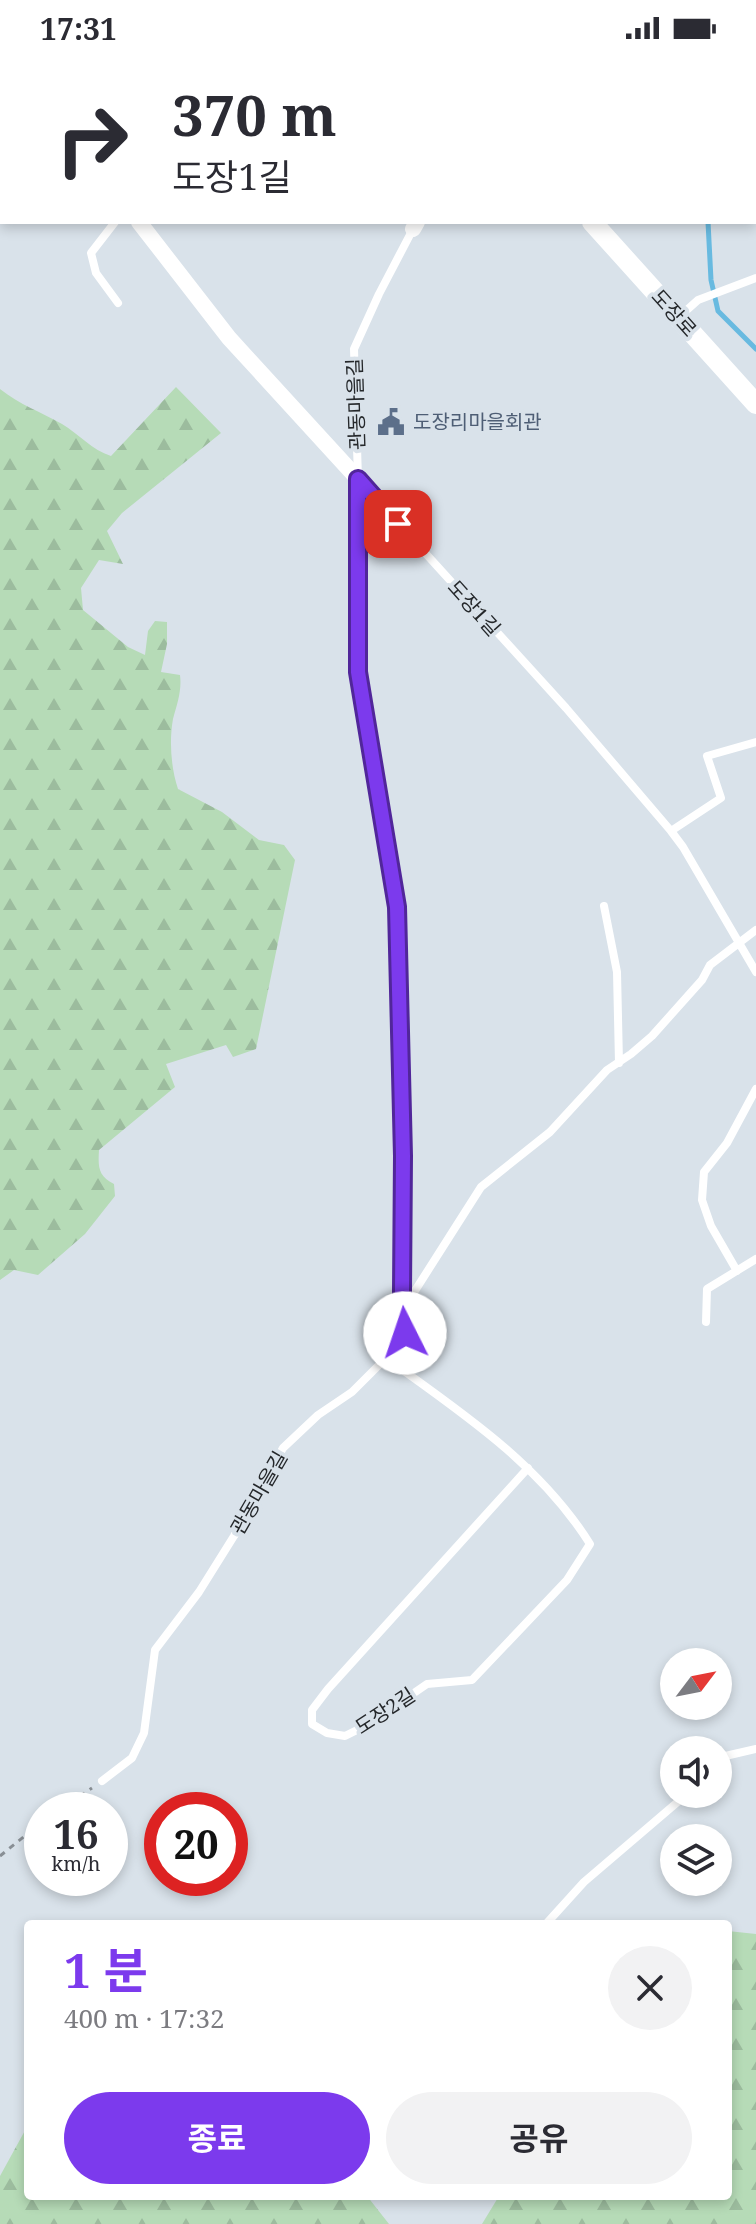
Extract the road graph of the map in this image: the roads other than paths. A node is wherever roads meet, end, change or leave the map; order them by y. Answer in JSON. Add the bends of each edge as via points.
{"nodes":[{"id":1,"x":113,"y":224,"type":"edge"},
{"id":2,"x":141,"y":224,"type":"edge"},
{"id":3,"x":594,"y":224,"type":"edge"},
{"id":4,"x":415,"y":226,"type":"edge"},
{"id":5,"x":756,"y":278,"type":"edge"},
{"id":6,"x":118,"y":303,"type":"dead end"},
{"id":7,"x":678,"y":317,"type":"junction"},
{"id":8,"x":756,"y":404,"type":"edge"},
{"id":9,"x":358,"y":479,"type":"junction"},
{"id":10,"x":756,"y":742,"type":"edge"},
{"id":11,"x":671,"y":831,"type":"junction"},
{"id":12,"x":604,"y":906,"type":"dead end"},
{"id":13,"x":756,"y":930,"type":"edge"},
{"id":14,"x":738,"y":941,"type":"junction"},
{"id":15,"x":756,"y":972,"type":"edge"},
{"id":16,"x":619,"y":1063,"type":"junction"},
{"id":17,"x":756,"y":1089,"type":"edge"},
{"id":18,"x":756,"y":1259,"type":"edge"},
{"id":19,"x":737,"y":1271,"type":"junction"},
{"id":20,"x":404,"y":1308,"type":"junction"},
{"id":21,"x":706,"y":1322,"type":"dead end"},
{"id":22,"x":386,"y":1358,"type":"junction"},
{"id":23,"x":528,"y":1468,"type":"junction"},
{"id":24,"x":756,"y":1749,"type":"edge"},
{"id":25,"x":732,"y":1754,"type":"edge"},
{"id":26,"x":102,"y":1781,"type":"road end"},
{"id":27,"x":671,"y":1808,"type":"edge"},
{"id":28,"x":550,"y":1920,"type":"edge"}],
"edges":[{"from":1,"to":6,"type":"lane","via":[[91,253],[96,273]]},
{"from":2,"to":9,"type":"street","name":"도장1길","via":[[229,338]]},
{"from":3,"to":7,"type":"street","name":"도장로"},
{"from":4,"to":9,"type":"lane","name":"관동마을길","via":[[354,349]]},
{"from":5,"to":7,"type":"lane","via":[[698,300]]},
{"from":7,"to":8,"type":"street","name":"도장로"},
{"from":9,"to":11,"type":"lane","name":"도장1길"},
{"from":9,"to":20,"type":"street","name":"관동마을길","via":[[358,672],[397,907]]},
{"from":10,"to":11,"type":"lane","via":[[707,756],[721,798]]},
{"from":11,"to":14,"type":"lane","name":"도장1길"},
{"from":12,"to":16,"type":"lane","via":[[617,972]]},
{"from":13,"to":14,"type":"lane"},
{"from":14,"to":15,"type":"lane","name":"도장1길"},
{"from":14,"to":16,"type":"lane","via":[[710,965],[652,1036]]},
{"from":16,"to":20,"type":"lane","via":[[550,1132],[481,1187]]},
{"from":17,"to":19,"type":"lane","via":[[727,1143],[704,1172],[702,1200]]},
{"from":18,"to":19,"type":"lane"},
{"from":19,"to":21,"type":"lane","via":[[707,1289]]},
{"from":20,"to":22,"type":"lane","name":"관동마을길","via":[[405,1333]]},
{"from":22,"to":23,"type":"lane","name":"도장2길","via":[[494,1436]]},
{"from":22,"to":26,"type":"lane","name":"관동마을길","via":[[283,1448],[206,1581],[155,1650],[144,1733],[132,1758]]},
{"from":23,"to":23,"type":"lane","name":"도장2길","via":[[575,1519],[590,1544],[567,1580],[472,1680],[427,1684],[345,1736],[312,1724],[312,1710],[328,1689]]},
{"from":24,"to":25,"type":"lane"},
{"from":27,"to":28,"type":"lane","via":[[584,1882]]}]}
